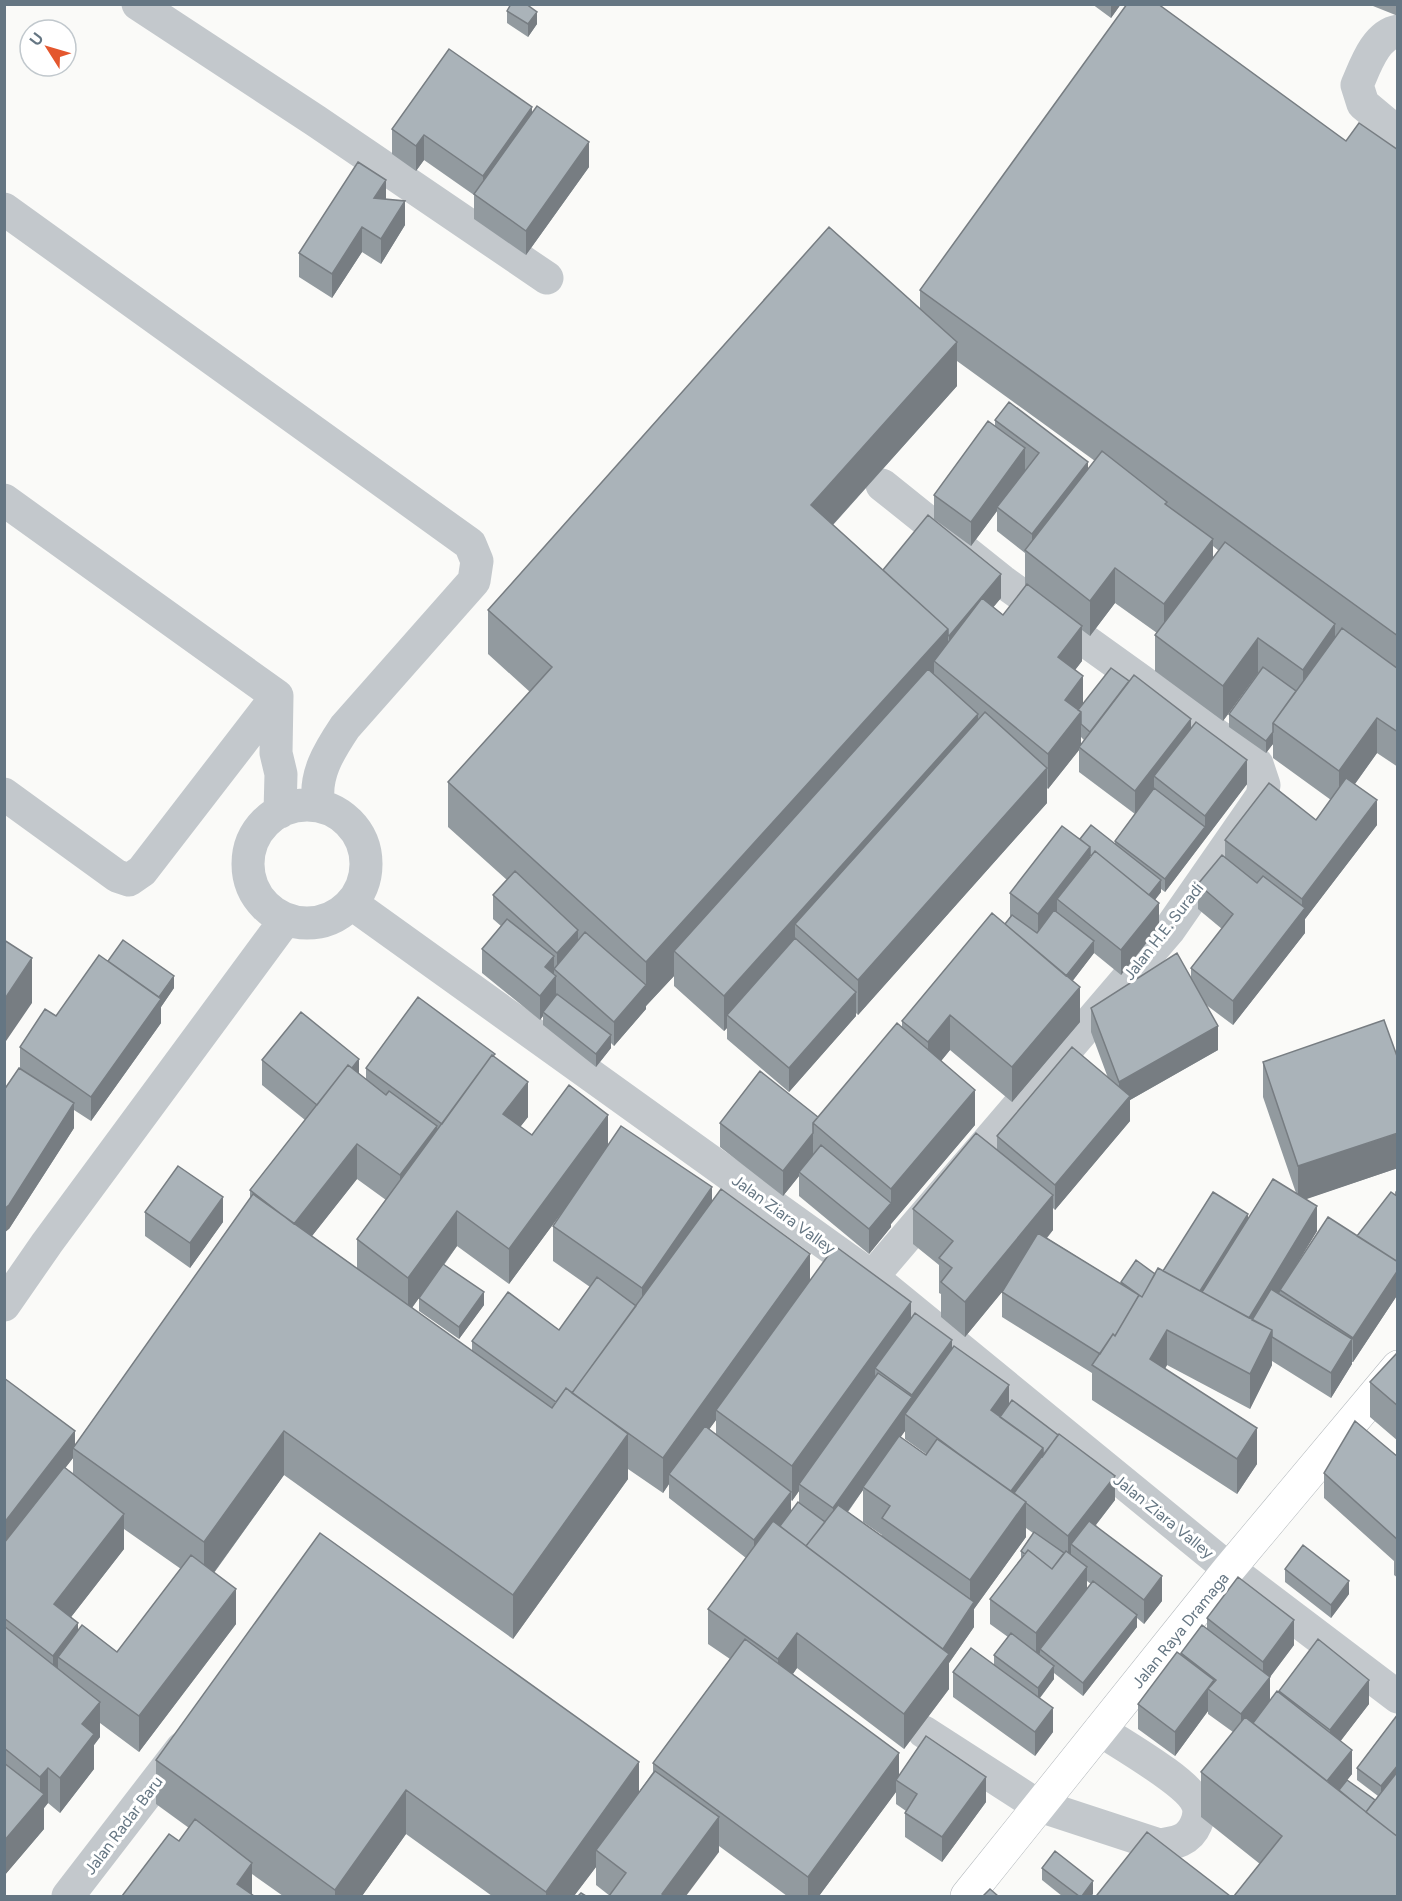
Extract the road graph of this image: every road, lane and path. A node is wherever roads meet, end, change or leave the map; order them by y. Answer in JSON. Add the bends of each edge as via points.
{"nodes":[{"id":1,"x":138,"y":4,"type":"edge"},
{"id":2,"x":1398,"y":31,"type":"edge"},
{"id":3,"x":1398,"y":133,"type":"edge"},
{"id":4,"x":4,"y":209,"type":"edge"},
{"id":5,"x":548,"y":278,"type":"dead end"},
{"id":6,"x":882,"y":484,"type":"dead end"},
{"id":7,"x":4,"y":500,"type":"edge"},
{"id":8,"x":277,"y":696,"type":"junction"},
{"id":9,"x":4,"y":794,"type":"edge"},
{"id":10,"x":319,"y":806,"type":"junction"},
{"id":11,"x":280,"y":812,"type":"junction"},
{"id":12,"x":351,"y":903,"type":"junction"},
{"id":13,"x":286,"y":919,"type":"junction"},
{"id":14,"x":872,"y":1277,"type":"junction"},
{"id":15,"x":4,"y":1305,"type":"edge"},
{"id":16,"x":1398,"y":1367,"type":"edge"},
{"id":17,"x":1228,"y":1569,"type":"junction"},
{"id":18,"x":1398,"y":1697,"type":"edge"},
{"id":19,"x":200,"y":1722,"type":"edge"},
{"id":20,"x":1100,"y":1730,"type":"junction"},
{"id":21,"x":924,"y":1732,"type":"dead end"},
{"id":22,"x":1037,"y":1805,"type":"junction"},
{"id":23,"x":68,"y":1896,"type":"edge"},
{"id":24,"x":967,"y":1896,"type":"edge"}],
"edges":[{"from":1,"to":5,"type":"street"},
{"from":2,"to":3,"type":"street","via":[[1390,32],[1372,52],[1357,85],[1363,104]]},
{"from":4,"to":10,"type":"street","via":[[470,544],[477,561],[474,581],[329,750],[318,777]]},
{"from":6,"to":14,"type":"street","name":"Jalan H.E. Suradi","via":[[1002,581],[1257,765],[1264,785],[1262,796],[1169,930]]},
{"from":7,"to":8,"type":"street"},
{"from":8,"to":9,"type":"street","via":[[142,872],[129,880],[117,876]]},
{"from":8,"to":11,"type":"street"},
{"from":10,"to":11,"type":"street","via":[[301,805]]},
{"from":10,"to":12,"type":"street","via":[[346,820],[362,841],[366,869]]},
{"from":11,"to":13,"type":"street","via":[[254,838],[249,867],[257,897]]},
{"from":12,"to":13,"type":"street","via":[[320,922]]},
{"from":12,"to":14,"type":"street","name":"Jalan Ziara Valley"},
{"from":13,"to":15,"type":"street"},
{"from":14,"to":17,"type":"street","name":"Jalan Ziara Valley"},
{"from":16,"to":17,"type":"highway","name":"Jalan Raya Dramaga"},
{"from":17,"to":18,"type":"street","name":"Jalan Ziara Valley"},
{"from":17,"to":20,"type":"highway","name":"Jalan Raya Dramaga"},
{"from":19,"to":23,"type":"street","name":"Jalan Radar Baru"},
{"from":20,"to":22,"type":"highway","name":"Jalan Raya Dramaga"},
{"from":20,"to":22,"type":"street","via":[[1185,1789],[1198,1806],[1198,1821],[1192,1833],[1179,1842],[1159,1845]]},
{"from":21,"to":22,"type":"street"},
{"from":22,"to":24,"type":"highway","name":"Jalan Raya Dramaga"}]}
